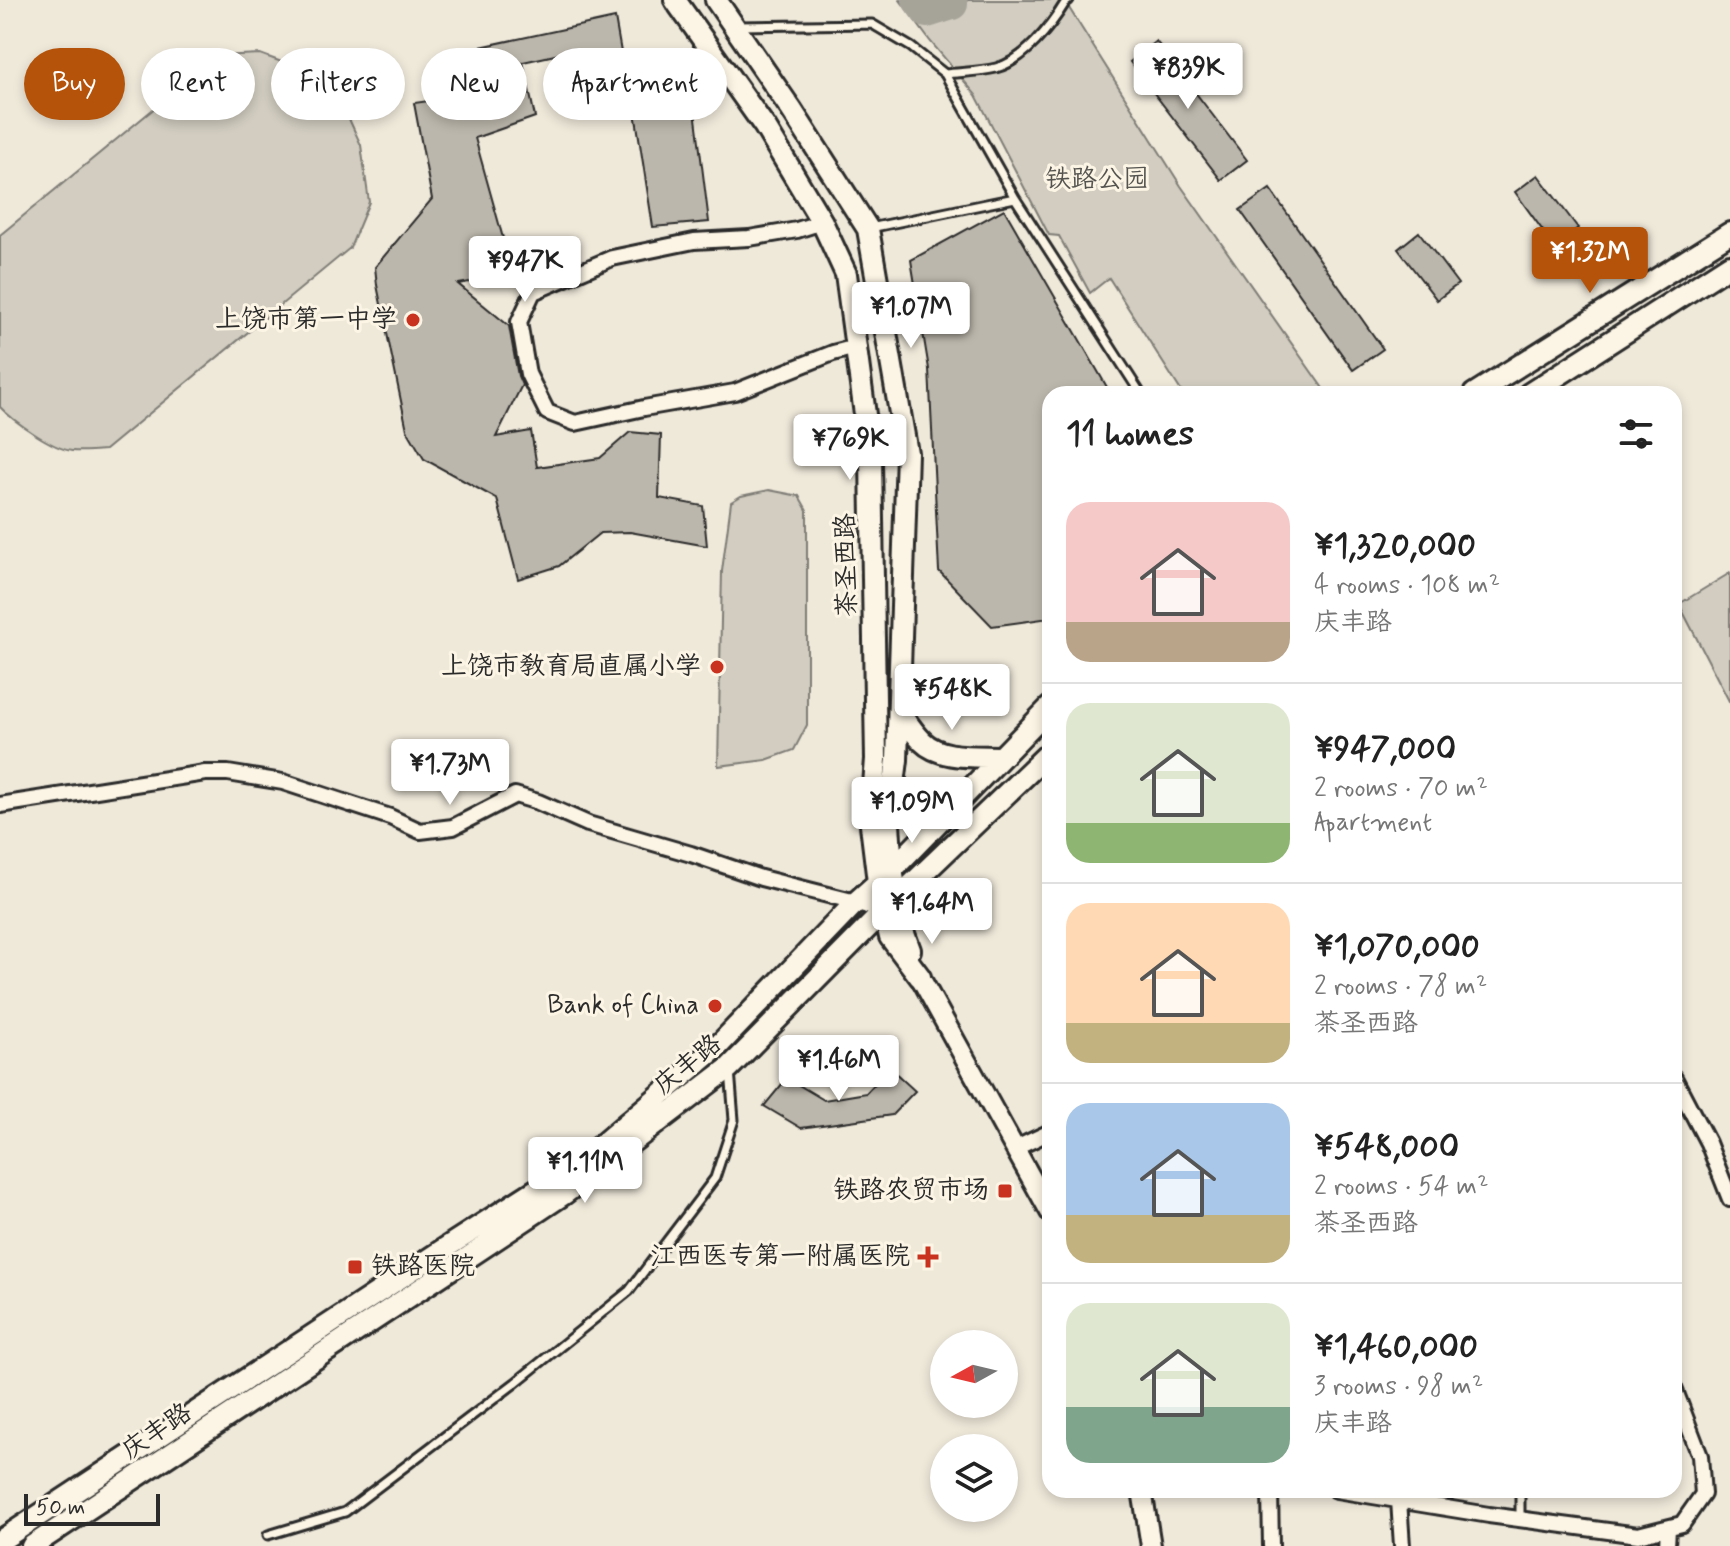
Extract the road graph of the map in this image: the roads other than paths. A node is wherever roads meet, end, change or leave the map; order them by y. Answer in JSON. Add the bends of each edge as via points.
{"nodes":[{"id":1,"x":675,"y":0,"type":"edge"},
{"id":2,"x":716,"y":0,"type":"edge"},
{"id":3,"x":1067,"y":1,"type":"edge"},
{"id":4,"x":735,"y":26,"type":"junction"},
{"id":5,"x":945,"y":74,"type":"junction"},
{"id":6,"x":1015,"y":198,"type":"junction"},
{"id":7,"x":822,"y":222,"type":"junction"},
{"id":8,"x":868,"y":229,"type":"junction"},
{"id":9,"x":1730,"y":233,"type":"edge"},
{"id":10,"x":1730,"y":265,"type":"edge"},
{"id":11,"x":856,"y":347,"type":"junction"},
{"id":12,"x":1136,"y":386,"type":"edge"},
{"id":13,"x":1487,"y":386,"type":"edge"},
{"id":14,"x":1541,"y":386,"type":"edge"},
{"id":15,"x":899,"y":711,"type":"junction"},
{"id":16,"x":1042,"y":715,"type":"edge"},
{"id":17,"x":1001,"y":757,"type":"junction"},
{"id":18,"x":1042,"y":760,"type":"edge"},
{"id":19,"x":0,"y":805,"type":"edge"},
{"id":20,"x":885,"y":876,"type":"junction"},
{"id":21,"x":856,"y":902,"type":"junction"},
{"id":22,"x":890,"y":906,"type":"junction"},
{"id":23,"x":920,"y":977,"type":"joint"},
{"id":24,"x":729,"y":1068,"type":"junction"},
{"id":25,"x":1682,"y":1093,"type":"edge"},
{"id":26,"x":1042,"y":1136,"type":"edge"},
{"id":27,"x":1016,"y":1148,"type":"junction"},
{"id":28,"x":1042,"y":1197,"type":"edge"},
{"id":29,"x":1730,"y":1199,"type":"edge"},
{"id":30,"x":1682,"y":1409,"type":"edge"},
{"id":31,"x":1143,"y":1498,"type":"edge"},
{"id":32,"x":1270,"y":1498,"type":"edge"},
{"id":33,"x":1386,"y":1498,"type":"edge"},
{"id":34,"x":1520,"y":1498,"type":"edge"},
{"id":35,"x":1399,"y":1500,"type":"junction"},
{"id":36,"x":1520,"y":1520,"type":"junction"},
{"id":37,"x":1668,"y":1528,"type":"junction"},
{"id":38,"x":268,"y":1535,"type":"dead end"},
{"id":39,"x":0,"y":1541,"type":"edge"},
{"id":40,"x":32,"y":1546,"type":"edge"},
{"id":41,"x":1151,"y":1546,"type":"edge"},
{"id":42,"x":1271,"y":1546,"type":"edge"},
{"id":43,"x":1402,"y":1546,"type":"edge"},
{"id":44,"x":1667,"y":1546,"type":"edge"}],
"edges":[{"from":1,"to":7,"type":"main road","name":"茶圣西路","via":[[765,127]]},
{"from":2,"to":4,"type":"main road","name":"茶圣西路"},
{"from":3,"to":5,"type":"lane","via":[[1025,51],[998,68]]},
{"from":4,"to":5,"type":"lane","via":[[872,24]]},
{"from":4,"to":8,"type":"main road","name":"茶圣西路"},
{"from":5,"to":6,"type":"lane"},
{"from":6,"to":8,"type":"lane"},
{"from":6,"to":12,"type":"lane"},
{"from":7,"to":11,"type":"main road","name":"茶圣西路","via":[[846,274]]},
{"from":7,"to":11,"type":"street","via":[[612,258],[533,292],[519,322],[528,374],[547,412],[575,423],[735,392]]},
{"from":8,"to":15,"type":"main road","name":"茶圣西路","via":[[907,453]]},
{"from":9,"to":13,"type":"main road"},
{"from":10,"to":14,"type":"main road"},
{"from":11,"to":20,"type":"main road","name":"茶圣西路","via":[[871,459],[876,759],[871,825]]},
{"from":15,"to":17,"type":"main road","via":[[934,748],[950,755]]},
{"from":15,"to":20,"type":"main road","name":"茶圣西路"},
{"from":16,"to":17,"type":"main road"},
{"from":17,"to":20,"type":"main road"},
{"from":18,"to":22,"type":"main road","name":"庆丰路"},
{"from":19,"to":21,"type":"street","via":[[228,773],[283,782],[420,831],[453,827],[515,795],[588,824]]},
{"from":20,"to":21,"type":"main road"},
{"from":20,"to":22,"type":"main road","name":"茶圣西路"},
{"from":21,"to":22,"type":"street"},
{"from":21,"to":39,"type":"main road","via":[[717,1047],[586,1158]]},
{"from":22,"to":23,"type":"main road","name":"茶圣西路","via":[[890,937]]},
{"from":22,"to":24,"type":"main road","name":"庆丰路"},
{"from":23,"to":27,"type":"street","name":"茶圣西路"},
{"from":24,"to":38,"type":"lane","via":[[734,1120],[715,1178],[629,1291],[345,1512]]},
{"from":24,"to":40,"type":"main road","name":"庆丰路","via":[[564,1194]]},
{"from":25,"to":29,"type":"street"},
{"from":26,"to":27,"type":"street"},
{"from":27,"to":28,"type":"street","name":"茶圣西路"},
{"from":30,"to":37,"type":"street","via":[[1700,1456],[1703,1494],[1682,1524]]},
{"from":31,"to":41,"type":"street"},
{"from":32,"to":42,"type":"street"},
{"from":33,"to":35,"type":"street"},
{"from":34,"to":36,"type":"lane"},
{"from":35,"to":36,"type":"street"},
{"from":35,"to":43,"type":"street"},
{"from":36,"to":37,"type":"street","via":[[1638,1535]]},
{"from":37,"to":44,"type":"street"}]}
